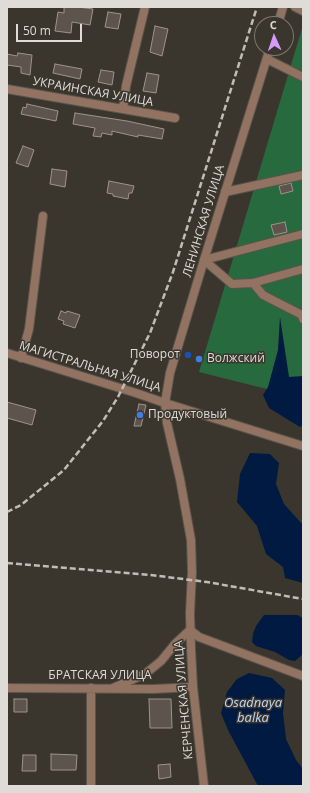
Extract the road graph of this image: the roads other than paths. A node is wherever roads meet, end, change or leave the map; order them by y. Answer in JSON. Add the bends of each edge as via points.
{"nodes":[{"id":1,"x":145,"y":7,"type":"edge"},
{"id":2,"x":295,"y":7,"type":"edge"},
{"id":3,"x":303,"y":11,"type":"edge"},
{"id":4,"x":268,"y":56,"type":"edge"},
{"id":5,"x":267,"y":60,"type":"junction"},
{"id":6,"x":303,"y":77,"type":"edge"},
{"id":7,"x":7,"y":89,"type":"edge"},
{"id":8,"x":123,"y":109,"type":"junction"},
{"id":9,"x":175,"y":118,"type":"dead end"},
{"id":10,"x":303,"y":175,"type":"edge"},
{"id":11,"x":225,"y":192,"type":"junction"},
{"id":12,"x":43,"y":216,"type":"dead end"},
{"id":13,"x":303,"y":234,"type":"edge"},
{"id":14,"x":204,"y":260,"type":"junction"},
{"id":15,"x":303,"y":269,"type":"edge"},
{"id":16,"x":253,"y":283,"type":"junction"},
{"id":17,"x":303,"y":319,"type":"edge"},
{"id":18,"x":7,"y":354,"type":"edge"},
{"id":19,"x":21,"y":358,"type":"junction"},
{"id":20,"x":165,"y":403,"type":"junction"},
{"id":21,"x":303,"y":446,"type":"edge"},
{"id":22,"x":190,"y":613,"type":"joint"},
{"id":23,"x":190,"y":630,"type":"junction"},
{"id":24,"x":303,"y":676,"type":"edge"},
{"id":25,"x":193,"y":687,"type":"junction"},
{"id":26,"x":7,"y":688,"type":"edge"},
{"id":27,"x":91,"y":688,"type":"junction"},
{"id":28,"x":112,"y":688,"type":"junction"},
{"id":29,"x":92,"y":786,"type":"edge"},
{"id":30,"x":204,"y":786,"type":"edge"}],
"edges":[{"from":1,"to":8,"type":"street"},
{"from":2,"to":3,"type":"street"},
{"from":4,"to":5,"type":"street","name":"ЛЕНИНСКАЯ УЛИЦА"},
{"from":5,"to":6,"type":"street"},
{"from":5,"to":11,"type":"street","name":"ЛЕНИНСКАЯ УЛИЦА"},
{"from":7,"to":8,"type":"street","name":"УКРАИНСКАЯ УЛИЦА"},
{"from":8,"to":9,"type":"street","name":"УКРАИНСКАЯ УЛИЦА"},
{"from":10,"to":11,"type":"street"},
{"from":11,"to":14,"type":"street","name":"ЛЕНИНСКАЯ УЛИЦА"},
{"from":12,"to":19,"type":"street","via":[[29,329]]},
{"from":13,"to":14,"type":"street"},
{"from":14,"to":16,"type":"street","via":[[232,284]]},
{"from":14,"to":20,"type":"street","name":"ЛЕНИНСКАЯ УЛИЦА","via":[[170,373]]},
{"from":15,"to":16,"type":"street"},
{"from":16,"to":17,"type":"street","via":[[263,295],[302,315]]},
{"from":18,"to":19,"type":"street","name":"МАГИСТРАЛЬНАЯ УЛИЦА"},
{"from":19,"to":20,"type":"street","name":"МАГИСТРАЛЬНАЯ УЛИЦА"},
{"from":20,"to":21,"type":"street","name":"МАГИСТРАЛЬНАЯ УЛИЦА"},
{"from":20,"to":22,"type":"street","name":"ЛЕНИНСКАЯ УЛИЦА","via":[[191,540]]},
{"from":22,"to":23,"type":"street","name":"КЕРЧЕНСКАЯ УЛИЦА"},
{"from":23,"to":24,"type":"street","via":[[199,637]]},
{"from":23,"to":25,"type":"street","name":"КЕРЧЕНСКАЯ УЛИЦА"},
{"from":23,"to":28,"type":"street","via":[[145,674]]},
{"from":25,"to":28,"type":"street","name":"БРАТСКАЯ УЛИЦА"},
{"from":25,"to":30,"type":"street","name":"КЕРЧЕНСКАЯ УЛИЦА"},
{"from":26,"to":27,"type":"street","name":"БРАТСКАЯ УЛИЦА"},
{"from":27,"to":28,"type":"street","name":"БРАТСКАЯ УЛИЦА"},
{"from":27,"to":29,"type":"street"}]}
